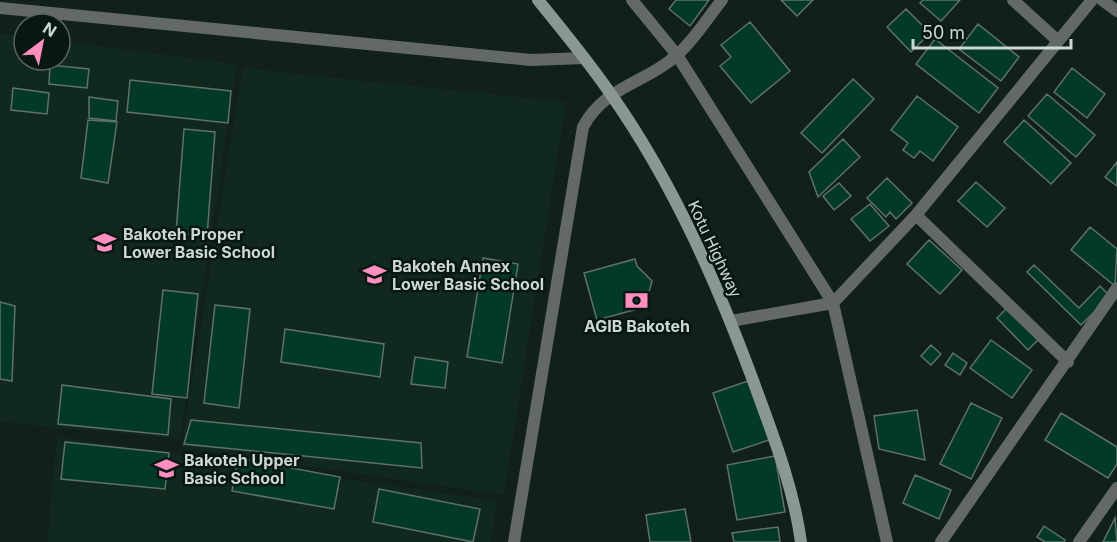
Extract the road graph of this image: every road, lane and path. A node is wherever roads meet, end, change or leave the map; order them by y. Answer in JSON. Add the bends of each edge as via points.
{"nodes":[{"id":1,"x":538,"y":0,"type":"edge"},
{"id":2,"x":632,"y":0,"type":"edge"},
{"id":3,"x":723,"y":0,"type":"edge"},
{"id":4,"x":1013,"y":0,"type":"edge"},
{"id":5,"x":1092,"y":0,"type":"edge"},
{"id":6,"x":1102,"y":0,"type":"edge"},
{"id":7,"x":0,"y":8,"type":"edge"},
{"id":8,"x":1117,"y":11,"type":"edge"},
{"id":9,"x":1058,"y":41,"type":"junction"},
{"id":10,"x":677,"y":55,"type":"junction"},
{"id":11,"x":584,"y":58,"type":"junction"},
{"id":12,"x":611,"y":94,"type":"junction"},
{"id":13,"x":916,"y":215,"type":"junction"},
{"id":14,"x":1117,"y":288,"type":"edge"},
{"id":15,"x":833,"y":303,"type":"junction"},
{"id":16,"x":731,"y":321,"type":"junction"},
{"id":17,"x":1068,"y":362,"type":"junction"},
{"id":18,"x":1117,"y":488,"type":"edge"},
{"id":19,"x":514,"y":542,"type":"edge"},
{"id":20,"x":801,"y":542,"type":"edge"},
{"id":21,"x":887,"y":542,"type":"edge"},
{"id":22,"x":941,"y":542,"type":"edge"},
{"id":23,"x":1079,"y":542,"type":"edge"}],
"edges":[{"from":1,"to":11,"type":"street","name":"Kotu Highway"},
{"from":2,"to":10,"type":"street"},
{"from":3,"to":10,"type":"street"},
{"from":4,"to":9,"type":"street"},
{"from":5,"to":9,"type":"street"},
{"from":6,"to":8,"type":"street"},
{"from":7,"to":11,"type":"street","via":[[531,60]]},
{"from":9,"to":13,"type":"street"},
{"from":10,"to":12,"type":"street"},
{"from":10,"to":15,"type":"street"},
{"from":11,"to":12,"type":"street","name":"Kotu Highway"},
{"from":12,"to":16,"type":"street","name":"Kotu Highway","via":[[665,182]]},
{"from":12,"to":19,"type":"street","via":[[590,113],[583,127]]},
{"from":13,"to":15,"type":"street"},
{"from":13,"to":17,"type":"street"},
{"from":14,"to":17,"type":"street"},
{"from":15,"to":16,"type":"street"},
{"from":15,"to":21,"type":"street"},
{"from":16,"to":20,"type":"street","name":"Kotu Highway","via":[[781,458],[797,512]]},
{"from":17,"to":22,"type":"street"},
{"from":18,"to":23,"type":"street"}]}
